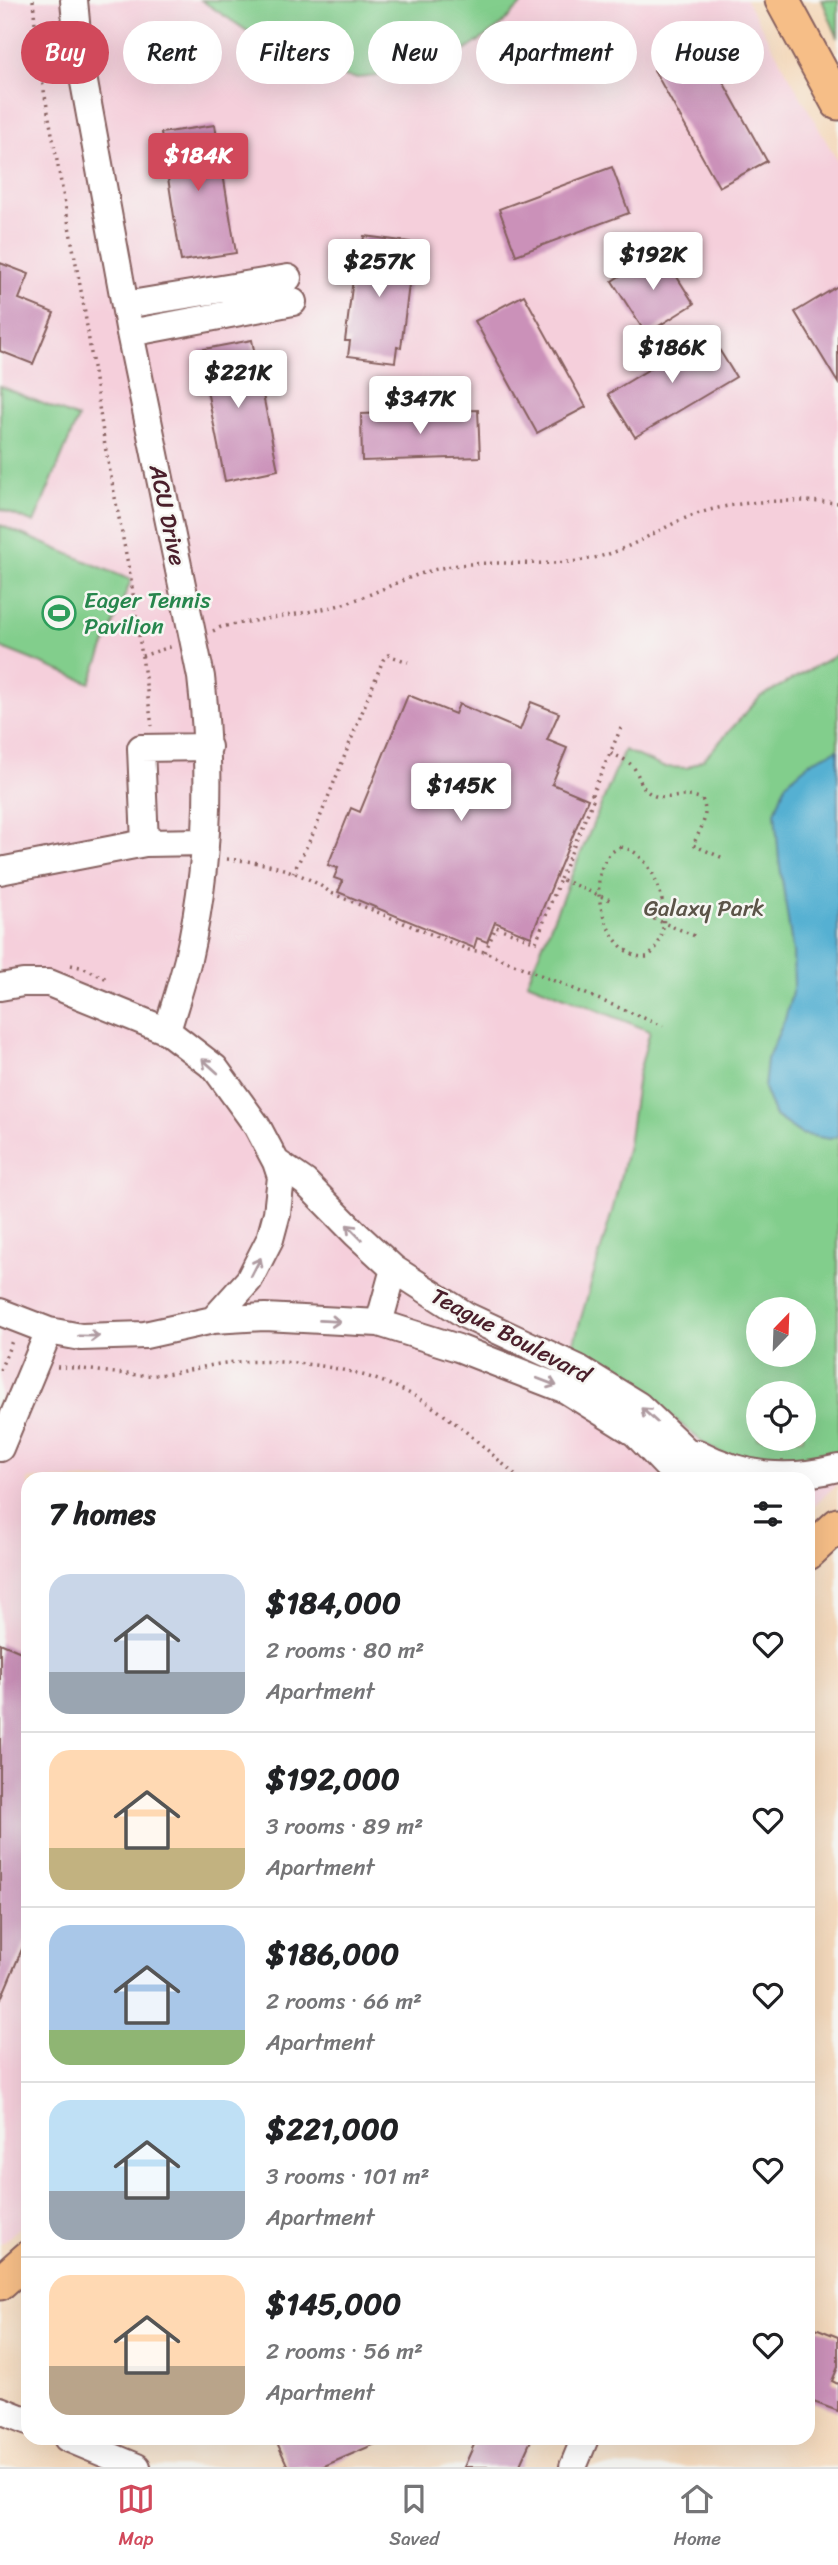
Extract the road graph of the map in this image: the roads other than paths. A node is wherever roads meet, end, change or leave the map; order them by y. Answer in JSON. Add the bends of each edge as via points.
{"nodes":[{"id":1,"x":74,"y":0,"type":"edge"},
{"id":2,"x":782,"y":0,"type":"edge"},
{"id":3,"x":838,"y":103,"type":"edge"},
{"id":4,"x":125,"y":305,"type":"junction"},
{"id":5,"x":130,"y":333,"type":"junction"},
{"id":6,"x":208,"y":747,"type":"junction"},
{"id":7,"x":145,"y":843,"type":"junction"},
{"id":8,"x":204,"y":850,"type":"junction"},
{"id":9,"x":0,"y":871,"type":"edge"},
{"id":10,"x":0,"y":987,"type":"edge"},
{"id":11,"x":167,"y":1031,"type":"junction"},
{"id":12,"x":276,"y":1162,"type":"junction"},
{"id":13,"x":394,"y":1269,"type":"junction"},
{"id":14,"x":213,"y":1320,"type":"junction"},
{"id":15,"x":379,"y":1324,"type":"junction"},
{"id":16,"x":11,"y":1325,"type":"edge"},
{"id":17,"x":50,"y":1331,"type":"junction"},
{"id":18,"x":681,"y":1444,"type":"junction"},
{"id":19,"x":0,"y":1448,"type":"edge"},
{"id":20,"x":838,"y":1468,"type":"edge"},
{"id":21,"x":672,"y":1472,"type":"edge"},
{"id":22,"x":709,"y":1472,"type":"edge"},
{"id":23,"x":746,"y":1472,"type":"edge"},
{"id":24,"x":815,"y":1472,"type":"edge"},
{"id":25,"x":838,"y":1525,"type":"edge"},
{"id":26,"x":815,"y":1546,"type":"edge"},
{"id":27,"x":21,"y":2264,"type":"edge"},
{"id":28,"x":0,"y":2283,"type":"edge"},
{"id":29,"x":81,"y":2445,"type":"edge"},
{"id":30,"x":582,"y":2445,"type":"edge"},
{"id":31,"x":120,"y":2464,"type":"edge"},
{"id":32,"x":573,"y":2467,"type":"edge"}],
"edges":[{"from":1,"to":4,"type":"street","name":"ACU Drive","via":[[79,55]]},
{"from":2,"to":3,"type":"main road"},
{"from":4,"to":5,"type":"street","name":"ACU Drive"},
{"from":4,"to":5,"type":"street","via":[[291,290]]},
{"from":5,"to":6,"type":"street","name":"ACU Drive","via":[[194,638]]},
{"from":6,"to":7,"type":"street","via":[[141,748]]},
{"from":6,"to":8,"type":"street","name":"ACU Drive"},
{"from":7,"to":8,"type":"street"},
{"from":7,"to":9,"type":"street"},
{"from":8,"to":11,"type":"street","name":"ACU Drive","via":[[188,959]]},
{"from":10,"to":11,"type":"street","name":"Teague Boulevard","via":[[49,983]]},
{"from":12,"to":11,"type":"street","name":"Teague Boulevard","one_way":true,"via":[[257,1126],[215,1068]]},
{"from":13,"to":12,"type":"street","name":"Teague Boulevard","one_way":true,"via":[[305,1182]]},
{"from":14,"to":12,"type":"street","name":"Teague Boulevard","one_way":true,"via":[[249,1280],[270,1239],[281,1177]]},
{"from":13,"to":15,"type":"street"},
{"from":18,"to":13,"type":"street","name":"Teague Boulevard","one_way":true,"via":[[638,1405],[578,1368],[467,1316]]},
{"from":14,"to":15,"type":"street","name":"Teague Boulevard","one_way":true,"via":[[265,1317]]},
{"from":17,"to":14,"type":"street","name":"Teague Boulevard","one_way":true,"via":[[81,1337],[145,1335]]},
{"from":15,"to":21,"type":"street","name":"Teague Boulevard","one_way":true,"via":[[458,1348],[566,1390],[635,1433]]},
{"from":16,"to":17,"type":"street","name":"Teague Boulevard"},
{"from":17,"to":19,"type":"street"},
{"from":18,"to":22,"type":"street","name":"Teague Boulevard"},
{"from":18,"to":23,"type":"street"},
{"from":20,"to":24,"type":"street"},
{"from":25,"to":26,"type":"main road"},
{"from":27,"to":28,"type":"main road"},
{"from":29,"to":31,"type":"street"},
{"from":30,"to":32,"type":"street"}]}
